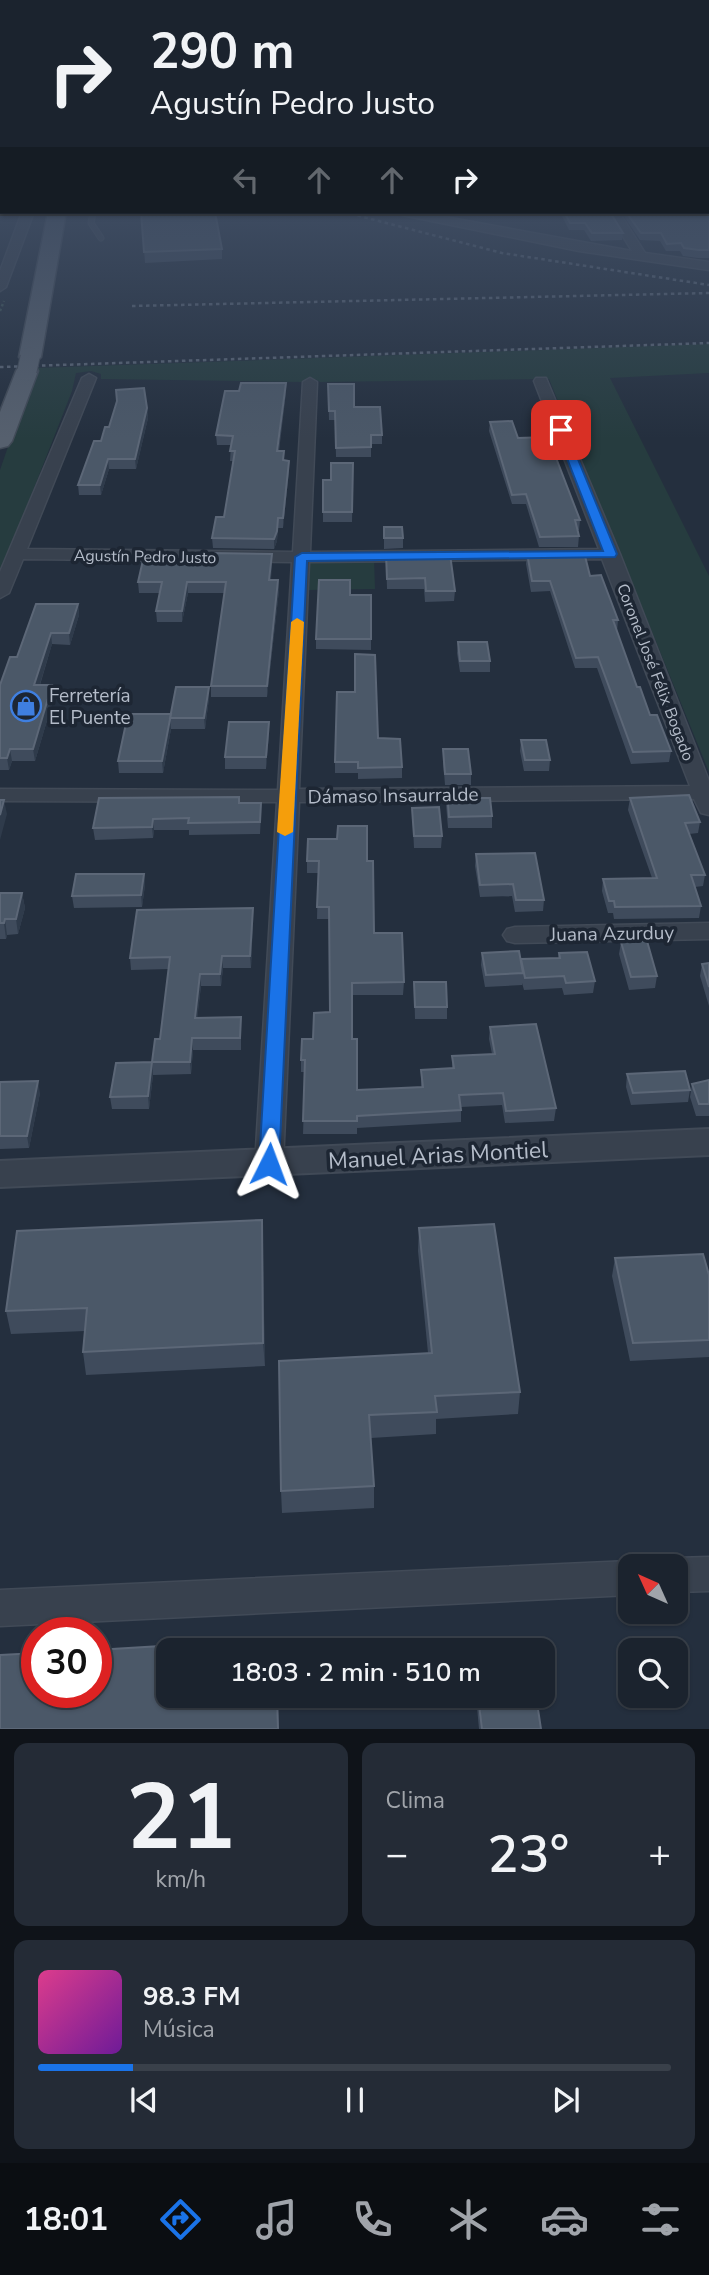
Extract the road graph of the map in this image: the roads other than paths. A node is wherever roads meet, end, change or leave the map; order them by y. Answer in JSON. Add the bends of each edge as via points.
{"nodes":[{"id":1,"x":45,"y":278,"type":"edge"},
{"id":2,"x":89,"y":379,"type":"dead end"},
{"id":3,"x":541,"y":381,"type":"dead end"},
{"id":4,"x":310,"y":382,"type":"dead end"},
{"id":5,"x":0,"y":441,"type":"edge"},
{"id":6,"x":16,"y":554,"type":"junction"},
{"id":7,"x":611,"y":554,"type":"junction"},
{"id":8,"x":302,"y":557,"type":"junction"},
{"id":9,"x":0,"y":593,"type":"edge"},
{"id":10,"x":0,"y":795,"type":"edge"},
{"id":11,"x":287,"y":796,"type":"junction"},
{"id":12,"x":706,"y":800,"type":"edge"},
{"id":13,"x":709,"y":931,"type":"edge"},
{"id":14,"x":515,"y":935,"type":"dead end"},
{"id":15,"x":709,"y":1142,"type":"edge"},
{"id":16,"x":269,"y":1164,"type":"junction"},
{"id":17,"x":0,"y":1174,"type":"edge"},
{"id":18,"x":709,"y":1574,"type":"edge"},
{"id":19,"x":688,"y":1575,"type":"edge"},
{"id":20,"x":618,"y":1579,"type":"edge"},
{"id":21,"x":0,"y":1608,"type":"edge"}],
"edges":[{"from":1,"to":5,"type":"main road","via":[[29,364]]},
{"from":2,"to":6,"type":"street"},
{"from":3,"to":7,"type":"street","name":"Coronel José Félix Bogado"},
{"from":4,"to":8,"type":"street"},
{"from":6,"to":8,"type":"street","name":"Agustín Pedro Justo"},
{"from":6,"to":9,"type":"street"},
{"from":7,"to":8,"type":"street","name":"Agustín Pedro Justo"},
{"from":7,"to":12,"type":"street","name":"Coronel José Félix Bogado"},
{"from":8,"to":11,"type":"street"},
{"from":10,"to":11,"type":"street","name":"Dámaso Insaurralde"},
{"from":11,"to":12,"type":"street","name":"Dámaso Insaurralde"},
{"from":11,"to":16,"type":"street"},
{"from":13,"to":14,"type":"street","name":"Juana Azurduy"},
{"from":15,"to":16,"type":"street","name":"Manuel Arias Montiel"},
{"from":16,"to":17,"type":"street","name":"Manuel Arias Montiel"},
{"from":18,"to":19,"type":"street"},
{"from":20,"to":21,"type":"street"}]}
